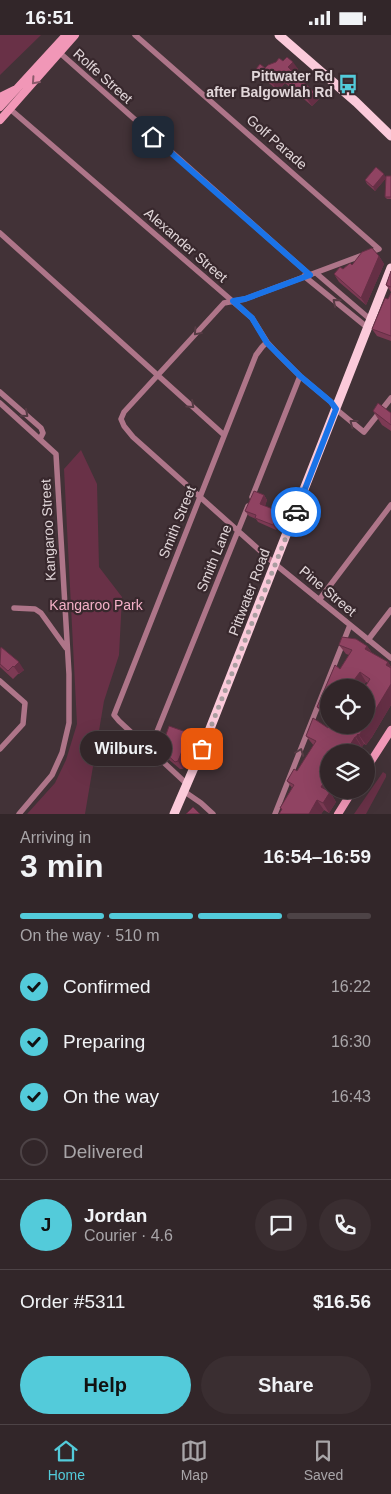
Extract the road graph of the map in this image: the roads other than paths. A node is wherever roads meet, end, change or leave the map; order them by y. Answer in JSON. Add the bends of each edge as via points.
{"nodes":[{"id":1,"x":66,"y":35,"type":"edge"},
{"id":2,"x":75,"y":35,"type":"edge"},
{"id":3,"x":135,"y":35,"type":"edge"},
{"id":4,"x":278,"y":35,"type":"edge"},
{"id":5,"x":60,"y":53,"type":"junction"},
{"id":6,"x":19,"y":88,"type":"junction"},
{"id":7,"x":0,"y":97,"type":"edge"},
{"id":8,"x":0,"y":107,"type":"edge"},
{"id":9,"x":10,"y":109,"type":"junction"},
{"id":10,"x":0,"y":120,"type":"edge"},
{"id":11,"x":391,"y":135,"type":"edge"},
{"id":12,"x":0,"y":233,"type":"edge"},
{"id":13,"x":391,"y":268,"type":"edge"},
{"id":14,"x":310,"y":275,"type":"junction"},
{"id":15,"x":233,"y":301,"type":"junction"},
{"id":16,"x":369,"y":324,"type":"junction"},
{"id":17,"x":267,"y":343,"type":"junction"},
{"id":18,"x":158,"y":375,"type":"junction"},
{"id":19,"x":300,"y":376,"type":"junction"},
{"id":20,"x":0,"y":392,"type":"edge"},
{"id":21,"x":391,"y":398,"type":"edge"},
{"id":22,"x":0,"y":403,"type":"edge"},
{"id":23,"x":336,"y":409,"type":"junction"},
{"id":24,"x":224,"y":435,"type":"junction"},
{"id":25,"x":40,"y":439,"type":"junction"},
{"id":26,"x":201,"y":497,"type":"junction"},
{"id":27,"x":391,"y":505,"type":"edge"},
{"id":28,"x":238,"y":530,"type":"junction"},
{"id":29,"x":275,"y":564,"type":"junction"},
{"id":30,"x":319,"y":599,"type":"junction"},
{"id":31,"x":14,"y":608,"type":"dead end"},
{"id":32,"x":391,"y":610,"type":"edge"},
{"id":33,"x":350,"y":625,"type":"junction"},
{"id":34,"x":368,"y":640,"type":"junction"},
{"id":35,"x":67,"y":650,"type":"junction"},
{"id":36,"x":391,"y":658,"type":"edge"},
{"id":37,"x":0,"y":681,"type":"edge"},
{"id":38,"x":391,"y":731,"type":"edge"},
{"id":39,"x":0,"y":749,"type":"edge"},
{"id":40,"x":150,"y":749,"type":"junction"},
{"id":41,"x":375,"y":755,"type":"edge"},
{"id":42,"x":186,"y":788,"type":"junction"},
{"id":43,"x":347,"y":799,"type":"edge"},
{"id":44,"x":19,"y":814,"type":"edge"},
{"id":45,"x":174,"y":814,"type":"edge"},
{"id":46,"x":213,"y":814,"type":"edge"},
{"id":47,"x":275,"y":814,"type":"edge"},
{"id":48,"x":338,"y":814,"type":"edge"}],
"edges":[{"from":1,"to":6,"type":"main road"},
{"from":2,"to":5,"type":"main road"},
{"from":3,"to":14,"type":"street","name":"Golf Parade","via":[[379,249]]},
{"from":4,"to":11,"type":"main road"},
{"from":5,"to":9,"type":"main road","one_way":true},
{"from":5,"to":14,"type":"street","name":"Rolfe Street"},
{"from":6,"to":7,"type":"main road"},
{"from":6,"to":8,"type":"main road"},
{"from":9,"to":10,"type":"main road"},
{"from":9,"to":15,"type":"street","name":"Alexander Street"},
{"from":12,"to":18,"type":"street"},
{"from":13,"to":16,"type":"main road","name":"Pittwater Road"},
{"from":14,"to":15,"type":"street"},
{"from":14,"to":16,"type":"street","name":"Rolfe Street"},
{"from":16,"to":14,"type":"street","name":"Rolfe Street","one_way":true},
{"from":15,"to":17,"type":"street","name":"Alexander Street","via":[[252,318]]},
{"from":15,"to":18,"type":"street","one_way":true,"via":[[218,307]]},
{"from":16,"to":23,"type":"main road","name":"Pittwater Road"},
{"from":17,"to":19,"type":"street","name":"Alexander Street"},
{"from":17,"to":24,"type":"street","name":"Smith Street","via":[[256,355]]},
{"from":18,"to":24,"type":"street","one_way":true},
{"from":18,"to":26,"type":"street","name":"Pine Street","via":[[121,419],[133,437]]},
{"from":19,"to":23,"type":"street","name":"Alexander Street"},
{"from":19,"to":28,"type":"street","name":"Smith Lane"},
{"from":20,"to":25,"type":"street","one_way":true,"via":[[41,428]]},
{"from":21,"to":23,"type":"street","name":"Alexander Street","one_way":true,"via":[[364,432]]},
{"from":22,"to":25,"type":"street","name":"Kangaroo Street"},
{"from":23,"to":29,"type":"main road","name":"Pittwater Road"},
{"from":24,"to":26,"type":"street","name":"Smith Street"},
{"from":25,"to":35,"type":"street","name":"Kangaroo Street","via":[[56,454]]},
{"from":26,"to":28,"type":"street","name":"Pine Street"},
{"from":26,"to":40,"type":"street","name":"Smith Street","via":[[114,715]]},
{"from":27,"to":30,"type":"street"},
{"from":28,"to":29,"type":"street","name":"Pine Street"},
{"from":28,"to":40,"type":"street","name":"Smith Lane"},
{"from":29,"to":30,"type":"street","name":"Pine Street"},
{"from":29,"to":42,"type":"main road","name":"Pittwater Road"},
{"from":30,"to":33,"type":"street","name":"Pine Street"},
{"from":31,"to":35,"type":"street","via":[[35,609],[41,613]]},
{"from":32,"to":34,"type":"street"},
{"from":33,"to":34,"type":"street","name":"Pine Street"},
{"from":47,"to":33,"type":"street","one_way":true},
{"from":34,"to":36,"type":"street","name":"Pine Street"},
{"from":35,"to":44,"type":"street","name":"Kangaroo Street","via":[[70,705],[66,740],[52,775]]},
{"from":37,"to":39,"type":"street","via":[[25,703],[23,724]]},
{"from":38,"to":41,"type":"main road"},
{"from":40,"to":42,"type":"street"},
{"from":42,"to":45,"type":"main road","name":"Pittwater Road"},
{"from":42,"to":46,"type":"street"},
{"from":43,"to":48,"type":"main road"}]}
